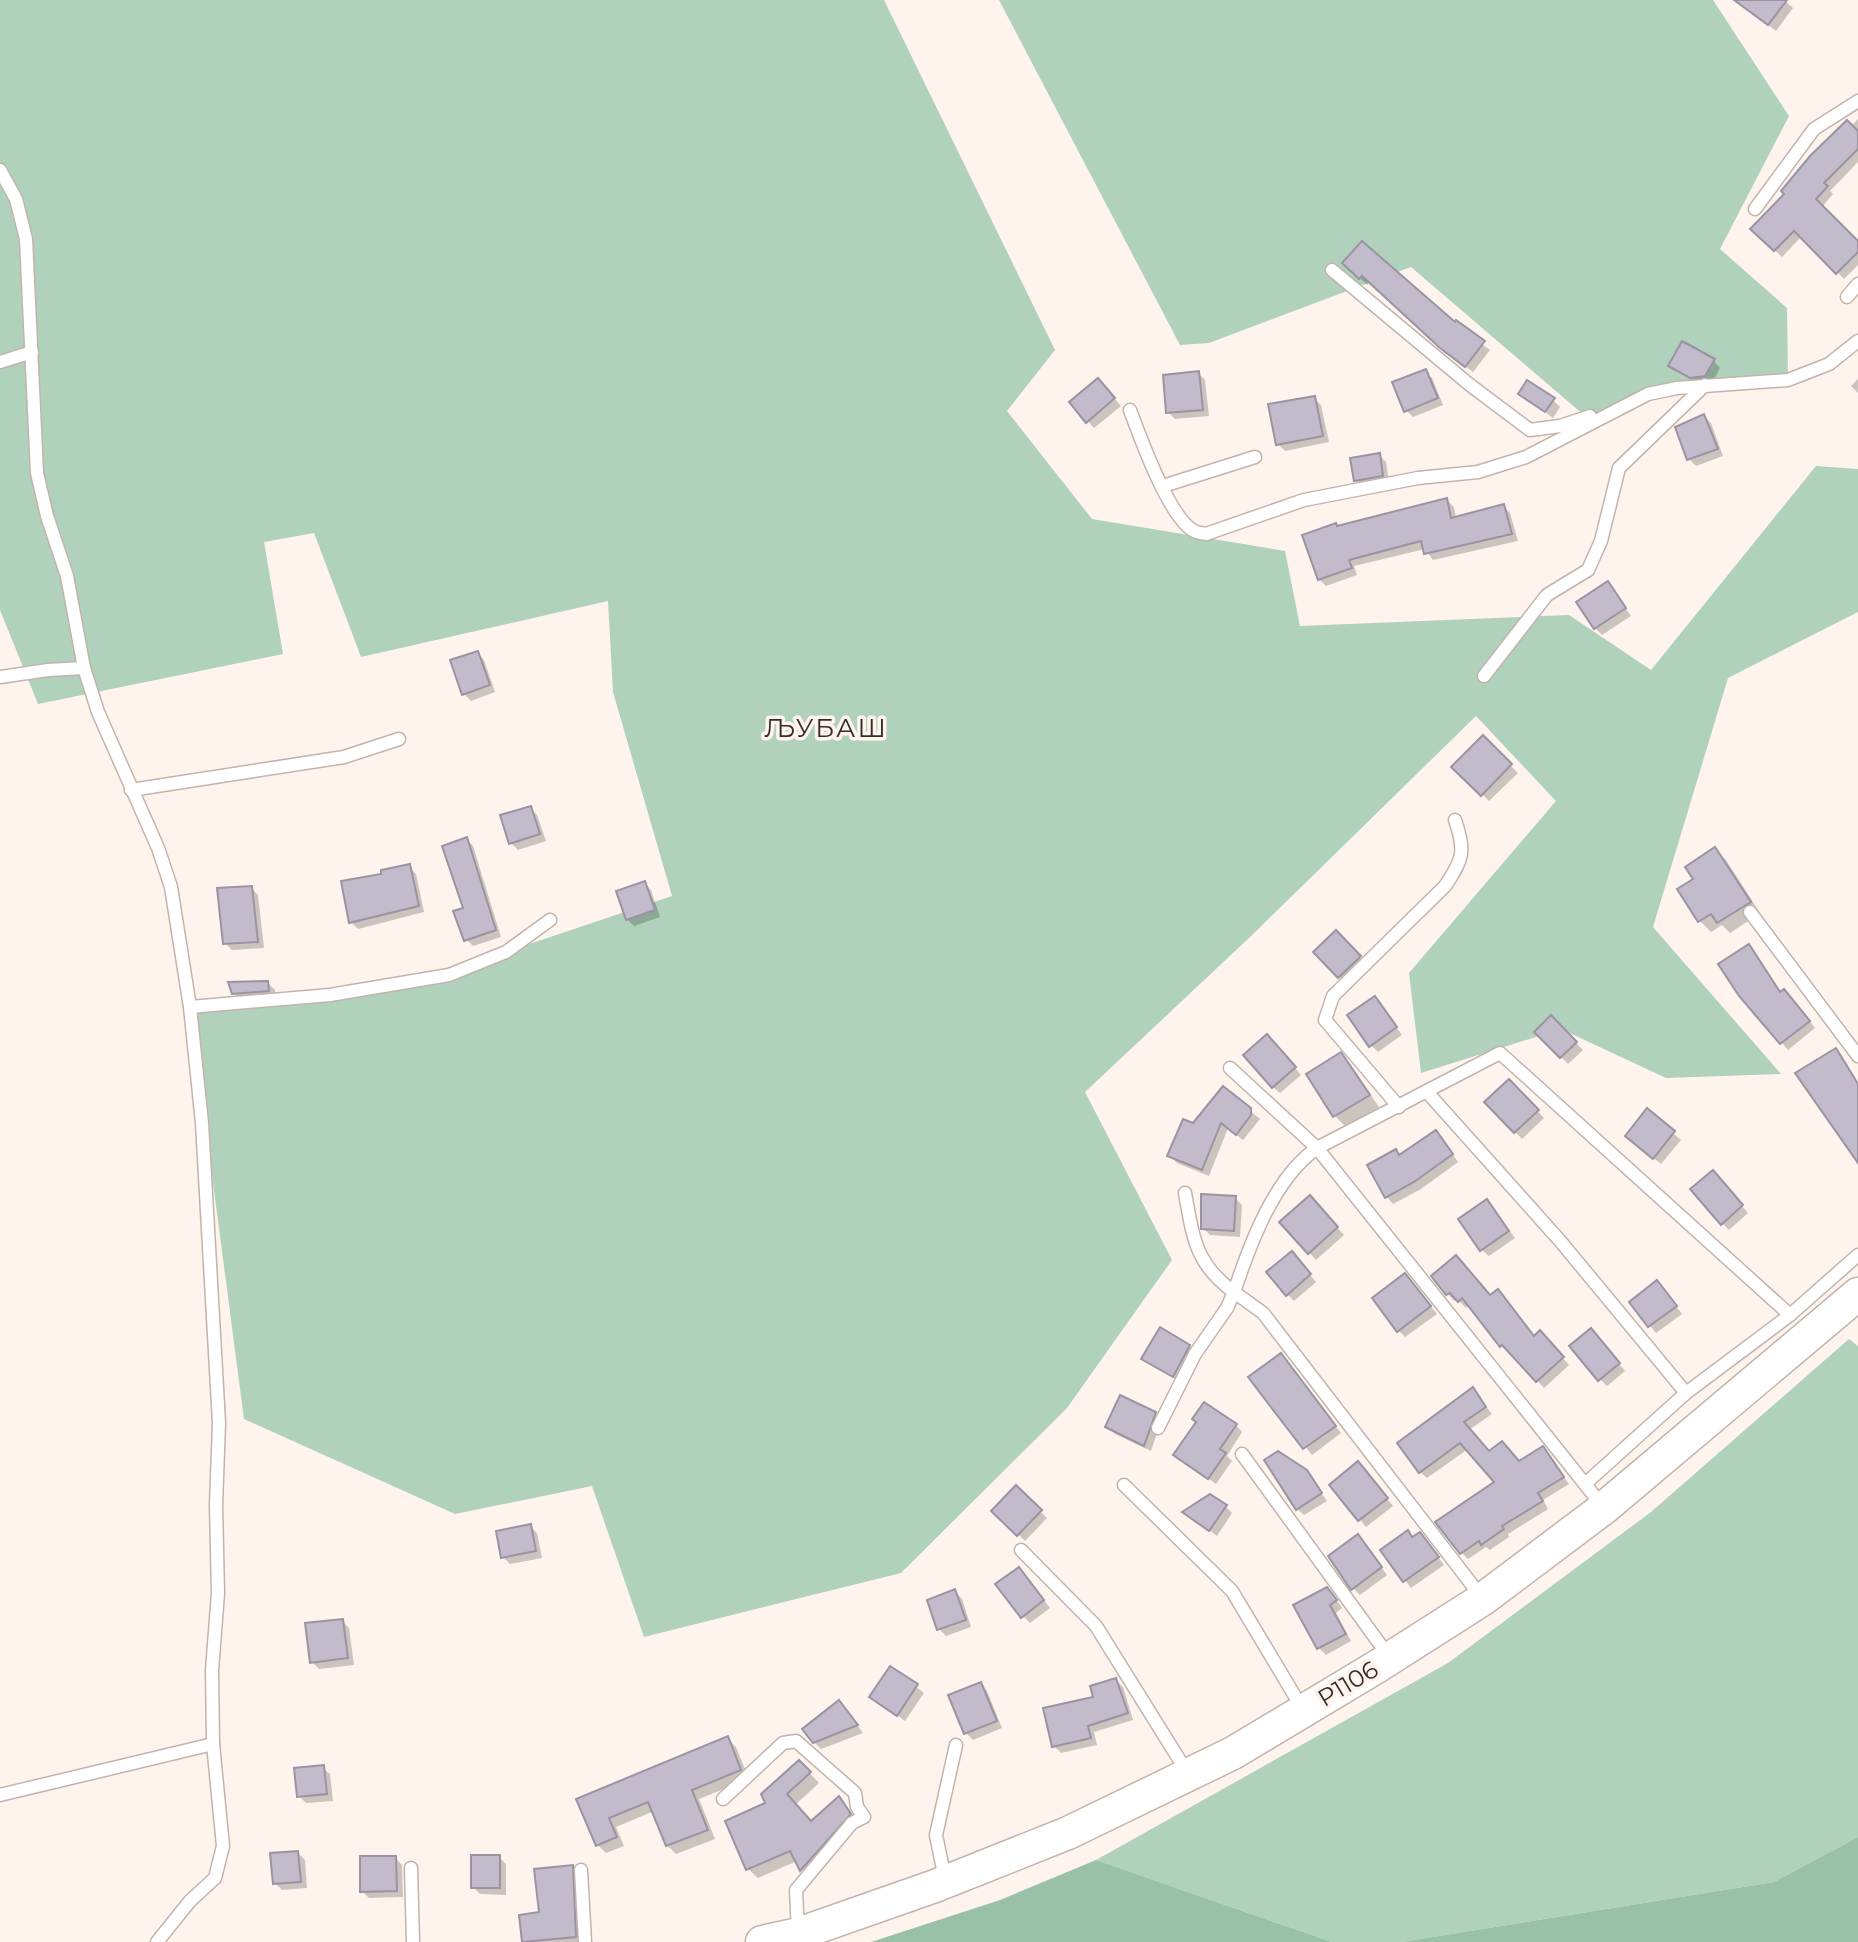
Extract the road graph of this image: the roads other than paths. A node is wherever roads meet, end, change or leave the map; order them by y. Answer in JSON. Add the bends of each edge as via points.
{"nodes":[{"id":1,"x":1858,"y":101,"type":"edge"},
{"id":2,"x":0,"y":170,"type":"edge"},
{"id":3,"x":1755,"y":209,"type":"dead end"},
{"id":4,"x":1332,"y":270,"type":"dead end"},
{"id":5,"x":1858,"y":284,"type":"edge"},
{"id":6,"x":1847,"y":297,"type":"dead end"},
{"id":7,"x":1858,"y":341,"type":"edge"},
{"id":8,"x":32,"y":352,"type":"junction"},
{"id":9,"x":0,"y":362,"type":"edge"},
{"id":10,"x":1705,"y":385,"type":"junction"},
{"id":11,"x":1624,"y":405,"type":"junction"},
{"id":12,"x":1130,"y":410,"type":"dead end"},
{"id":13,"x":1255,"y":457,"type":"dead end"},
{"id":14,"x":1163,"y":486,"type":"junction"},
{"id":15,"x":84,"y":668,"type":"junction"},
{"id":16,"x":1484,"y":676,"type":"dead end"},
{"id":17,"x":0,"y":677,"type":"edge"},
{"id":18,"x":399,"y":739,"type":"dead end"},
{"id":19,"x":131,"y":790,"type":"junction"},
{"id":20,"x":1455,"y":820,"type":"dead end"},
{"id":21,"x":1750,"y":912,"type":"dead end"},
{"id":22,"x":550,"y":920,"type":"dead end"},
{"id":23,"x":190,"y":1007,"type":"junction"},
{"id":24,"x":1858,"y":1056,"type":"edge"},
{"id":25,"x":1230,"y":1068,"type":"dead end"},
{"id":26,"x":1427,"y":1092,"type":"junction"},
{"id":27,"x":1399,"y":1107,"type":"junction"},
{"id":28,"x":1317,"y":1148,"type":"junction"},
{"id":29,"x":1185,"y":1193,"type":"dead end"},
{"id":30,"x":1858,"y":1255,"type":"edge"},
{"id":31,"x":1234,"y":1292,"type":"junction"},
{"id":32,"x":1858,"y":1294,"type":"edge"},
{"id":33,"x":1790,"y":1315,"type":"junction"},
{"id":34,"x":1686,"y":1393,"type":"junction"},
{"id":35,"x":1158,"y":1428,"type":"dead end"},
{"id":36,"x":1242,"y":1454,"type":"dead end"},
{"id":37,"x":1124,"y":1485,"type":"dead end"},
{"id":38,"x":1594,"y":1496,"type":"junction"},
{"id":39,"x":1021,"y":1550,"type":"dead end"},
{"id":40,"x":1483,"y":1599,"type":"junction"},
{"id":41,"x":1390,"y":1658,"type":"junction"},
{"id":42,"x":1304,"y":1711,"type":"junction"},
{"id":43,"x":213,"y":1744,"type":"junction"},
{"id":44,"x":956,"y":1745,"type":"dead end"},
{"id":45,"x":1189,"y":1775,"type":"junction"},
{"id":46,"x":0,"y":1795,"type":"edge"},
{"id":47,"x":723,"y":1799,"type":"dead end"},
{"id":48,"x":411,"y":1868,"type":"dead end"},
{"id":49,"x":581,"y":1870,"type":"dead end"},
{"id":50,"x":946,"y":1882,"type":"junction"},
{"id":51,"x":798,"y":1934,"type":"junction"},
{"id":52,"x":157,"y":1942,"type":"edge"},
{"id":53,"x":413,"y":1942,"type":"edge"},
{"id":54,"x":585,"y":1942,"type":"edge"},
{"id":55,"x":762,"y":1942,"type":"edge"}],
"edges":[{"from":1,"to":3,"type":"lane","via":[[1814,129]]},
{"from":2,"to":8,"type":"lane","via":[[16,199],[26,239]]},
{"from":4,"to":11,"type":"lane","via":[[1530,430]]},
{"from":5,"to":6,"type":"lane"},
{"from":7,"to":10,"type":"lane","via":[[1829,364],[1788,380]]},
{"from":8,"to":9,"type":"lane"},
{"from":8,"to":15,"type":"lane","via":[[37,473],[67,576]]},
{"from":10,"to":11,"type":"lane","via":[[1648,394]]},
{"from":10,"to":16,"type":"lane","via":[[1619,468],[1601,541],[1588,570],[1547,595]]},
{"from":11,"to":14,"type":"lane","via":[[1526,457],[1478,472],[1304,500],[1206,534],[1185,523]]},
{"from":12,"to":14,"type":"lane"},
{"from":13,"to":14,"type":"lane"},
{"from":15,"to":17,"type":"lane"},
{"from":15,"to":19,"type":"lane"},
{"from":18,"to":19,"type":"lane","via":[[344,757]]},
{"from":19,"to":23,"type":"lane","via":[[171,887]]},
{"from":20,"to":27,"type":"lane","via":[[1463,855],[1458,867],[1333,996],[1325,1020]]},
{"from":21,"to":24,"type":"lane"},
{"from":22,"to":23,"type":"lane","via":[[506,952],[449,975],[330,995]]},
{"from":23,"to":43,"type":"lane","via":[[219,1423]]},
{"from":25,"to":28,"type":"lane"},
{"from":26,"to":27,"type":"lane"},
{"from":26,"to":33,"type":"lane","via":[[1500,1053]]},
{"from":26,"to":34,"type":"lane"},
{"from":27,"to":28,"type":"lane"},
{"from":28,"to":31,"type":"lane","via":[[1284,1181],[1246,1254]]},
{"from":28,"to":38,"type":"lane"},
{"from":29,"to":31,"type":"lane","via":[[1194,1245],[1215,1279]]},
{"from":30,"to":33,"type":"lane"},
{"from":31,"to":35,"type":"lane"},
{"from":31,"to":40,"type":"lane","via":[[1263,1313]]},
{"from":32,"to":38,"type":"main road","name":"P1106"},
{"from":33,"to":34,"type":"lane"},
{"from":34,"to":38,"type":"lane"},
{"from":36,"to":41,"type":"lane"},
{"from":37,"to":42,"type":"lane","via":[[1232,1591]]},
{"from":38,"to":40,"type":"main road","name":"P1106"},
{"from":39,"to":45,"type":"lane","via":[[1096,1626]]},
{"from":40,"to":41,"type":"main road","name":"P1106"},
{"from":41,"to":42,"type":"main road","name":"P1106"},
{"from":42,"to":45,"type":"main road","name":"P1106"},
{"from":43,"to":46,"type":"lane"},
{"from":43,"to":52,"type":"lane","via":[[223,1846],[215,1878]]},
{"from":44,"to":50,"type":"lane","via":[[936,1835]]},
{"from":45,"to":50,"type":"main road","name":"P1106","via":[[1068,1833]]},
{"from":47,"to":51,"type":"lane","via":[[783,1743],[796,1741],[855,1793],[864,1817],[852,1823],[796,1890]]},
{"from":48,"to":53,"type":"lane"},
{"from":49,"to":54,"type":"lane"},
{"from":50,"to":51,"type":"main road","name":"P1106"},
{"from":51,"to":55,"type":"main road","name":"P1106"}]}
